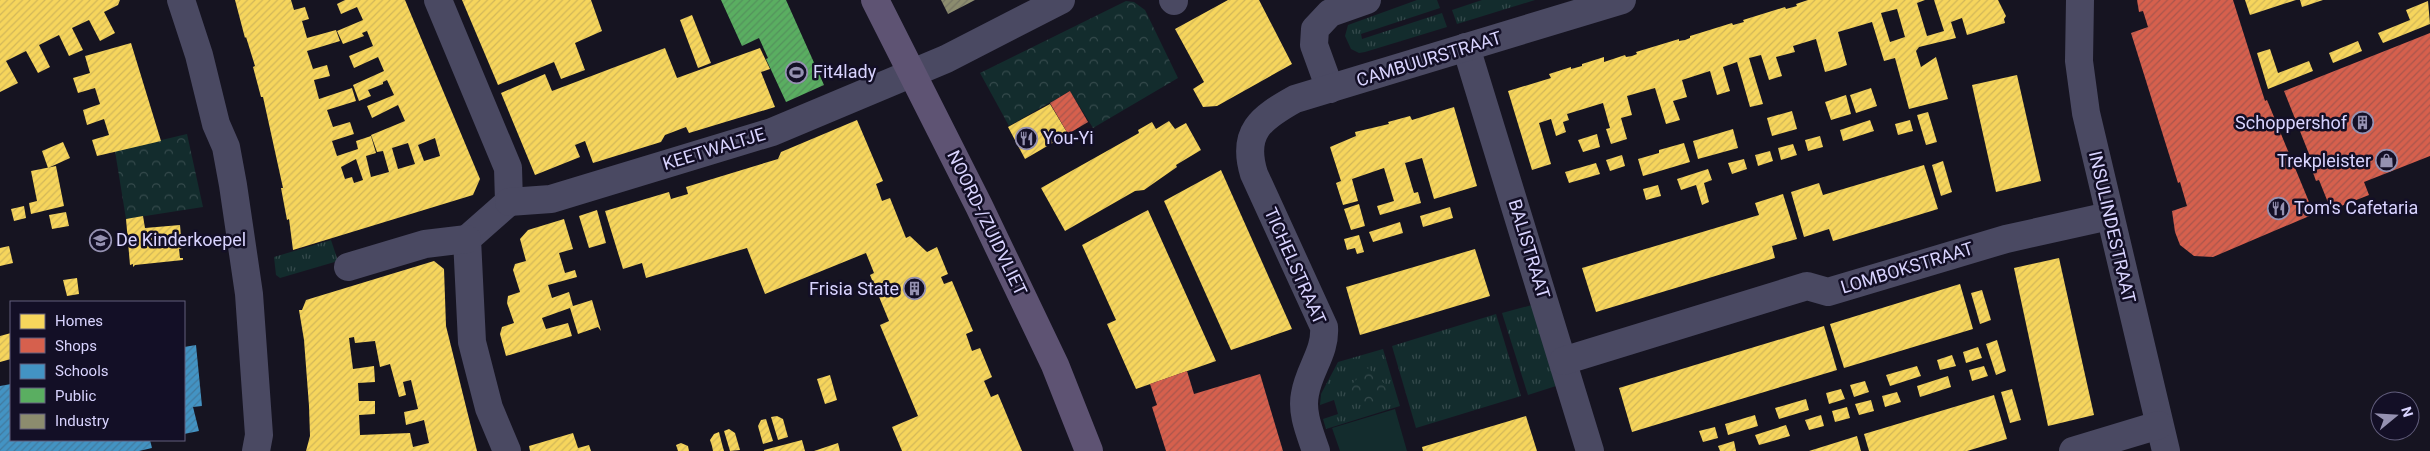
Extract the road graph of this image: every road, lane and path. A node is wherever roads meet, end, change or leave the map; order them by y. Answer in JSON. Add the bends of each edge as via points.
{"nodes":[{"id":1,"x":181,"y":0,"type":"edge"},
{"id":2,"x":438,"y":0,"type":"edge"},
{"id":3,"x":875,"y":0,"type":"edge"},
{"id":4,"x":1061,"y":0,"type":"edge"},
{"id":5,"x":1367,"y":0,"type":"edge"},
{"id":6,"x":1622,"y":0,"type":"edge"},
{"id":7,"x":2080,"y":0,"type":"edge"},
{"id":8,"x":1466,"y":47,"type":"junction"},
{"id":9,"x":913,"y":73,"type":"junction"},
{"id":10,"x":1330,"y":89,"type":"junction"},
{"id":11,"x":1251,"y":140,"type":"joint"},
{"id":12,"x":509,"y":202,"type":"junction"},
{"id":13,"x":2110,"y":216,"type":"junction"},
{"id":14,"x":468,"y":239,"type":"junction"},
{"id":15,"x":348,"y":266,"type":"dead end"},
{"id":16,"x":1563,"y":361,"type":"junction"},
{"id":17,"x":2159,"y":425,"type":"junction"},
{"id":18,"x":256,"y":451,"type":"edge"},
{"id":19,"x":507,"y":451,"type":"edge"},
{"id":20,"x":1090,"y":451,"type":"edge"},
{"id":21,"x":1316,"y":451,"type":"edge"},
{"id":22,"x":1590,"y":451,"type":"edge"},
{"id":23,"x":2073,"y":451,"type":"edge"},
{"id":24,"x":2166,"y":451,"type":"edge"}],
"edges":[{"from":1,"to":18,"type":"street","via":[[199,54],[216,124],[226,148],[233,185],[249,294],[260,436]]},
{"from":2,"to":12,"type":"street","via":[[508,168]]},
{"from":3,"to":9,"type":"main road","name":"NOORD-/ZUIDVLIET"},
{"from":4,"to":9,"type":"street","name":"KEETWALTJE"},
{"from":5,"to":10,"type":"street","via":[[1330,13],[1315,29],[1314,45]]},
{"from":6,"to":8,"type":"street","name":"CAMBUURSTRAAT"},
{"from":7,"to":13,"type":"street","name":"INSULINDESTRAAT","via":[[2078,38],[2082,87]]},
{"from":8,"to":10,"type":"street","name":"CAMBUURSTRAAT"},
{"from":8,"to":16,"type":"street","name":"BALISTRAAT"},
{"from":9,"to":12,"type":"street","name":"KEETWALTJE","via":[[772,132],[551,199]]},
{"from":9,"to":20,"type":"main road","name":"NOORD-/ZUIDVLIET","via":[[1055,365]]},
{"from":10,"to":11,"type":"street","name":"CAMBUURSTRAAT","via":[[1295,99],[1272,112],[1259,125]]},
{"from":11,"to":21,"type":"street","name":"TICHELSTRAAT","via":[[1248,156],[1254,174],[1324,326],[1322,351],[1308,378],[1304,396],[1304,414]]},
{"from":12,"to":14,"type":"street"},
{"from":13,"to":16,"type":"street","name":"LOMBOKSTRAAT","via":[[2006,239],[1828,292],[1807,286]]},
{"from":13,"to":17,"type":"street","name":"INSULINDESTRAAT"},
{"from":14,"to":15,"type":"street","via":[[425,244]]},
{"from":14,"to":19,"type":"street","via":[[472,342],[488,408]]},
{"from":16,"to":22,"type":"street","name":"BALISTRAAT"},
{"from":17,"to":23,"type":"street"},
{"from":17,"to":24,"type":"street","name":"INSULINDESTRAAT"}]}
